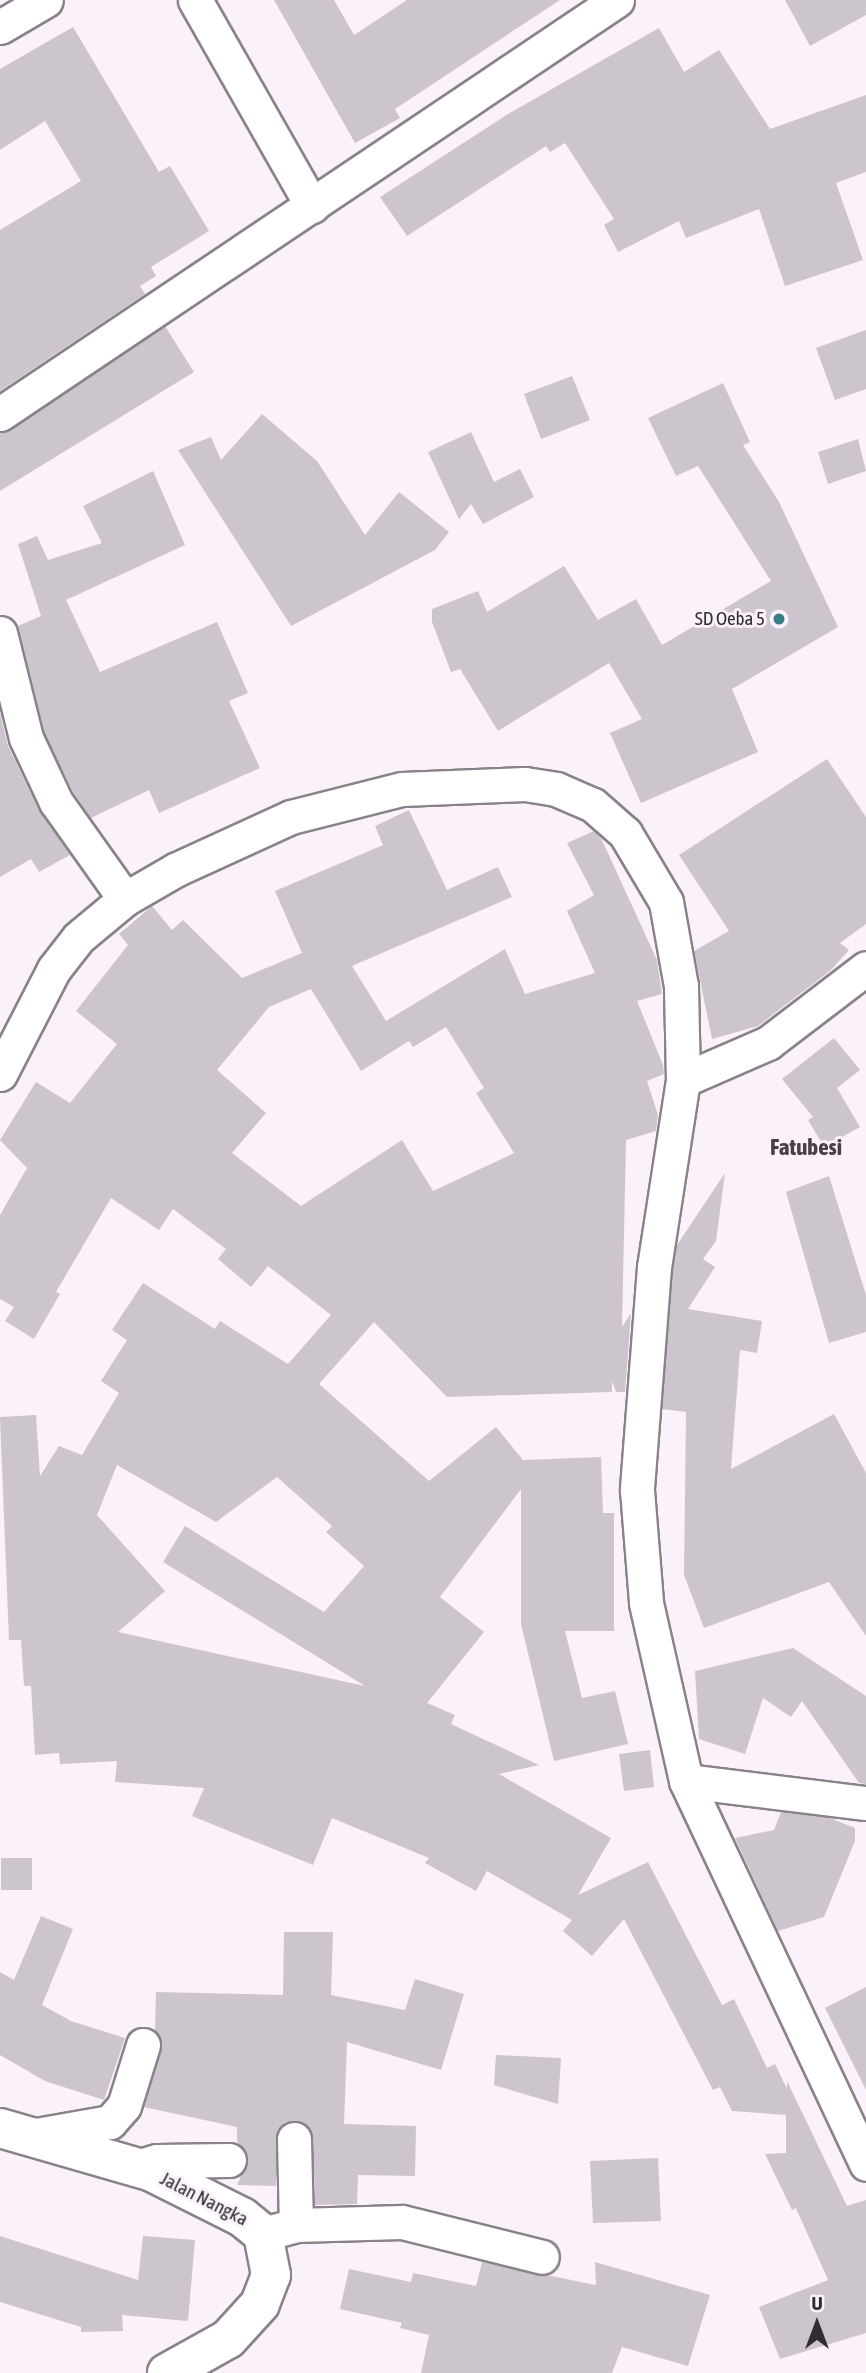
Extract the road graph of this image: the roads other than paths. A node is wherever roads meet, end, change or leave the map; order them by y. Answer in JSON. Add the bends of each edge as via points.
{"nodes":[{"id":1,"x":46,"y":0,"type":"edge"},
{"id":2,"x":195,"y":0,"type":"edge"},
{"id":3,"x":617,"y":0,"type":"edge"},
{"id":4,"x":0,"y":27,"type":"edge"},
{"id":5,"x":312,"y":206,"type":"junction"},
{"id":6,"x":0,"y":414,"type":"edge"},
{"id":7,"x":0,"y":633,"type":"edge"},
{"id":8,"x":125,"y":899,"type":"junction"},
{"id":9,"x":866,"y":968,"type":"edge"},
{"id":10,"x":0,"y":1074,"type":"edge"},
{"id":11,"x":683,"y":1080,"type":"junction"},
{"id":12,"x":686,"y":1781,"type":"junction"},
{"id":13,"x":866,"y":1803,"type":"edge"},
{"id":14,"x":143,"y":2045,"type":"dead end"},
{"id":15,"x":18,"y":2131,"type":"edge"},
{"id":16,"x":294,"y":2139,"type":"dead end"},
{"id":17,"x":229,"y":2160,"type":"dead end"},
{"id":18,"x":866,"y":2164,"type":"edge"},
{"id":19,"x":136,"y":2167,"type":"junction"},
{"id":20,"x":280,"y":2230,"type":"junction"},
{"id":21,"x":542,"y":2257,"type":"dead end"},
{"id":22,"x":168,"y":2373,"type":"edge"}],
"edges":[{"from":1,"to":4,"type":"street"},
{"from":2,"to":5,"type":"street"},
{"from":3,"to":5,"type":"street"},
{"from":5,"to":6,"type":"street"},
{"from":7,"to":8,"type":"street","via":[[26,738],[56,802]]},
{"from":8,"to":10,"type":"street","via":[[78,938],[54,969]]},
{"from":8,"to":11,"type":"street","via":[[176,870],[292,817],[402,789],[525,784],[556,789],[593,805],[625,833],[666,902],[681,986]]},
{"from":9,"to":11,"type":"street","via":[[768,1043]]},
{"from":11,"to":12,"type":"street","via":[[654,1266],[637,1490],[646,1603]]},
{"from":12,"to":13,"type":"street"},
{"from":12,"to":18,"type":"street"},
{"from":14,"to":15,"type":"street","via":[[124,2106],[110,2122]]},
{"from":15,"to":19,"type":"street","name":"Jalan Nangka"},
{"from":16,"to":20,"type":"street"},
{"from":17,"to":19,"type":"street","via":[[158,2161]]},
{"from":19,"to":20,"type":"street","name":"Jalan Nangka"},
{"from":20,"to":21,"type":"street","via":[[402,2222]]},
{"from":20,"to":22,"type":"street","name":"Jalan Nangka","via":[[260,2304],[228,2339]]}]}
